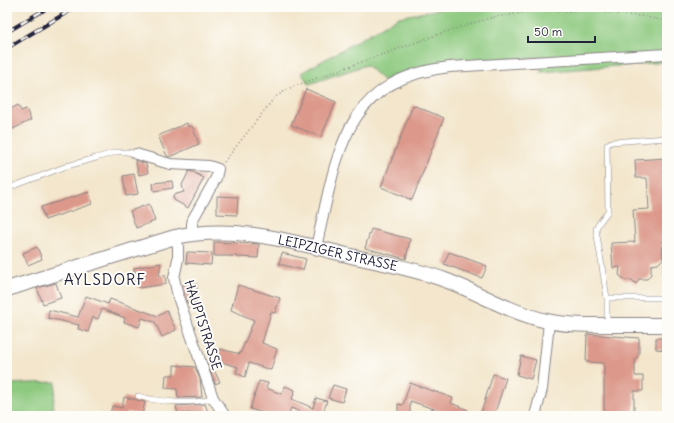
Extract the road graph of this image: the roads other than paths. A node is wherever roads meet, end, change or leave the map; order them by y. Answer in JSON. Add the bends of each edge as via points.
{"nodes":[{"id":1,"x":667,"y":54,"type":"edge"},
{"id":2,"x":667,"y":138,"type":"edge"},
{"id":3,"x":136,"y":154,"type":"joint"},
{"id":4,"x":14,"y":186,"type":"dead end"},
{"id":5,"x":192,"y":234,"type":"junction"},
{"id":6,"x":175,"y":237,"type":"junction"},
{"id":7,"x":316,"y":247,"type":"junction"},
{"id":8,"x":667,"y":263,"type":"edge"},
{"id":9,"x":7,"y":289,"type":"edge"},
{"id":10,"x":607,"y":298,"type":"junction"},
{"id":11,"x":666,"y":298,"type":"junction"},
{"id":12,"x":549,"y":322,"type":"junction"},
{"id":13,"x":607,"y":325,"type":"junction"},
{"id":14,"x":667,"y":325,"type":"edge"},
{"id":15,"x":138,"y":396,"type":"dead end"},
{"id":16,"x":213,"y":398,"type":"junction"},
{"id":17,"x":225,"y":416,"type":"edge"},
{"id":18,"x":535,"y":416,"type":"edge"}],
"edges":[{"from":1,"to":7,"type":"street","via":[[450,67],[419,72],[396,81],[367,103],[347,132],[338,157]]},
{"from":2,"to":10,"type":"lane","via":[[611,142],[607,145],[608,211],[596,229]]},
{"from":3,"to":4,"type":"lane","via":[[116,152],[67,166]]},
{"from":3,"to":5,"type":"street","via":[[170,164],[209,166],[218,169],[216,178],[193,219]]},
{"from":5,"to":6,"type":"street","name":"LEIPZIGER STRASSE"},
{"from":5,"to":7,"type":"street","name":"LEIPZIGER STRASSE","via":[[257,234]]},
{"from":6,"to":9,"type":"street","name":"LEIPZIGER STRASSE"},
{"from":6,"to":16,"type":"street","name":"HAUPTSTRASSE","via":[[178,253],[174,278],[176,290]]},
{"from":7,"to":12,"type":"street","name":"LEIPZIGER STRASSE","via":[[431,275]]},
{"from":8,"to":11,"type":"lane"},
{"from":10,"to":11,"type":"lane"},
{"from":10,"to":13,"type":"lane"},
{"from":11,"to":14,"type":"lane"},
{"from":12,"to":13,"type":"street","name":"LEIPZIGER STRASSE"},
{"from":12,"to":18,"type":"street","via":[[542,389]]},
{"from":13,"to":14,"type":"street","name":"LEIPZIGER STRASSE"},
{"from":15,"to":16,"type":"lane","via":[[170,402]]},
{"from":16,"to":17,"type":"street","name":"HAUPTSTRASSE"}]}
